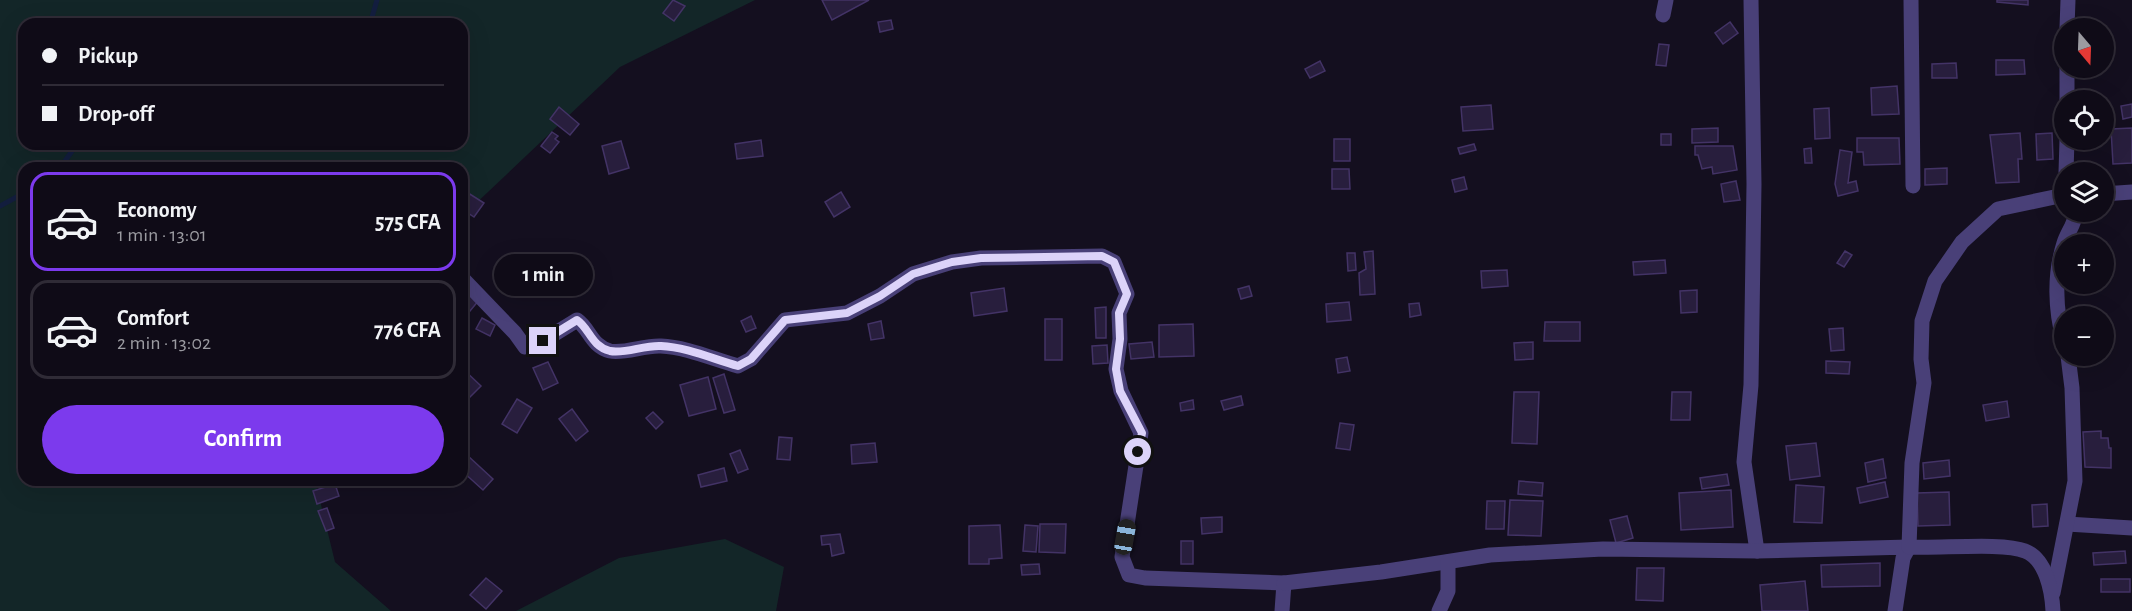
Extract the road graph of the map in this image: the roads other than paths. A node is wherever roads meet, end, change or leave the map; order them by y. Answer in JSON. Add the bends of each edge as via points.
{"nodes":[{"id":1,"x":1751,"y":0,"type":"edge"},
{"id":2,"x":1911,"y":0,"type":"edge"},
{"id":3,"x":2068,"y":0,"type":"edge"},
{"id":4,"x":2067,"y":18,"type":"edge"},
{"id":5,"x":1913,"y":186,"type":"dead end"},
{"id":6,"x":2132,"y":192,"type":"edge"},
{"id":7,"x":2114,"y":193,"type":"edge"},
{"id":8,"x":2054,"y":197,"type":"edge"},
{"id":9,"x":2074,"y":222,"type":"edge"},
{"id":10,"x":468,"y":284,"type":"edge"},
{"id":11,"x":2057,"y":306,"type":"edge"},
{"id":12,"x":2069,"y":366,"type":"edge"},
{"id":13,"x":2067,"y":524,"type":"junction"},
{"id":14,"x":2132,"y":528,"type":"edge"},
{"id":15,"x":1909,"y":547,"type":"junction"},
{"id":16,"x":1757,"y":551,"type":"junction"},
{"id":17,"x":1448,"y":562,"type":"junction"},
{"id":18,"x":1284,"y":583,"type":"junction"},
{"id":19,"x":2053,"y":604,"type":"edge"},
{"id":20,"x":1282,"y":611,"type":"edge"},
{"id":21,"x":1439,"y":611,"type":"edge"},
{"id":22,"x":1895,"y":611,"type":"edge"}],
"edges":[{"from":1,"to":16,"type":"street","via":[[1754,194],[1751,385],[1744,462]]},
{"from":2,"to":5,"type":"street"},
{"from":3,"to":4,"type":"street"},
{"from":6,"to":7,"type":"street"},
{"from":8,"to":15,"type":"street","via":[[1998,208],[1962,243],[1935,281],[1922,321],[1924,382],[1912,463]]},
{"from":9,"to":11,"type":"street","via":[[2064,242]]},
{"from":10,"to":18,"type":"street","via":[[525,347],[577,320],[585,325],[596,345],[610,351],[664,346],[738,366],[751,359],[785,320],[847,313],[913,274],[934,267],[981,258],[1102,256],[1114,262],[1127,294],[1119,313],[1116,369],[1120,391],[1142,433],[1122,557],[1129,575]]},
{"from":12,"to":13,"type":"street","via":[[2075,481]]},
{"from":13,"to":14,"type":"street"},
{"from":13,"to":19,"type":"street"},
{"from":15,"to":16,"type":"street"},
{"from":15,"to":19,"type":"street","via":[[1986,546],[2026,551],[2044,568]]},
{"from":15,"to":22,"type":"street","via":[[1903,558]]},
{"from":16,"to":17,"type":"street","via":[[1603,549],[1490,555]]},
{"from":17,"to":18,"type":"street"},
{"from":17,"to":21,"type":"street","via":[[1448,591]]},
{"from":18,"to":20,"type":"street"}]}
